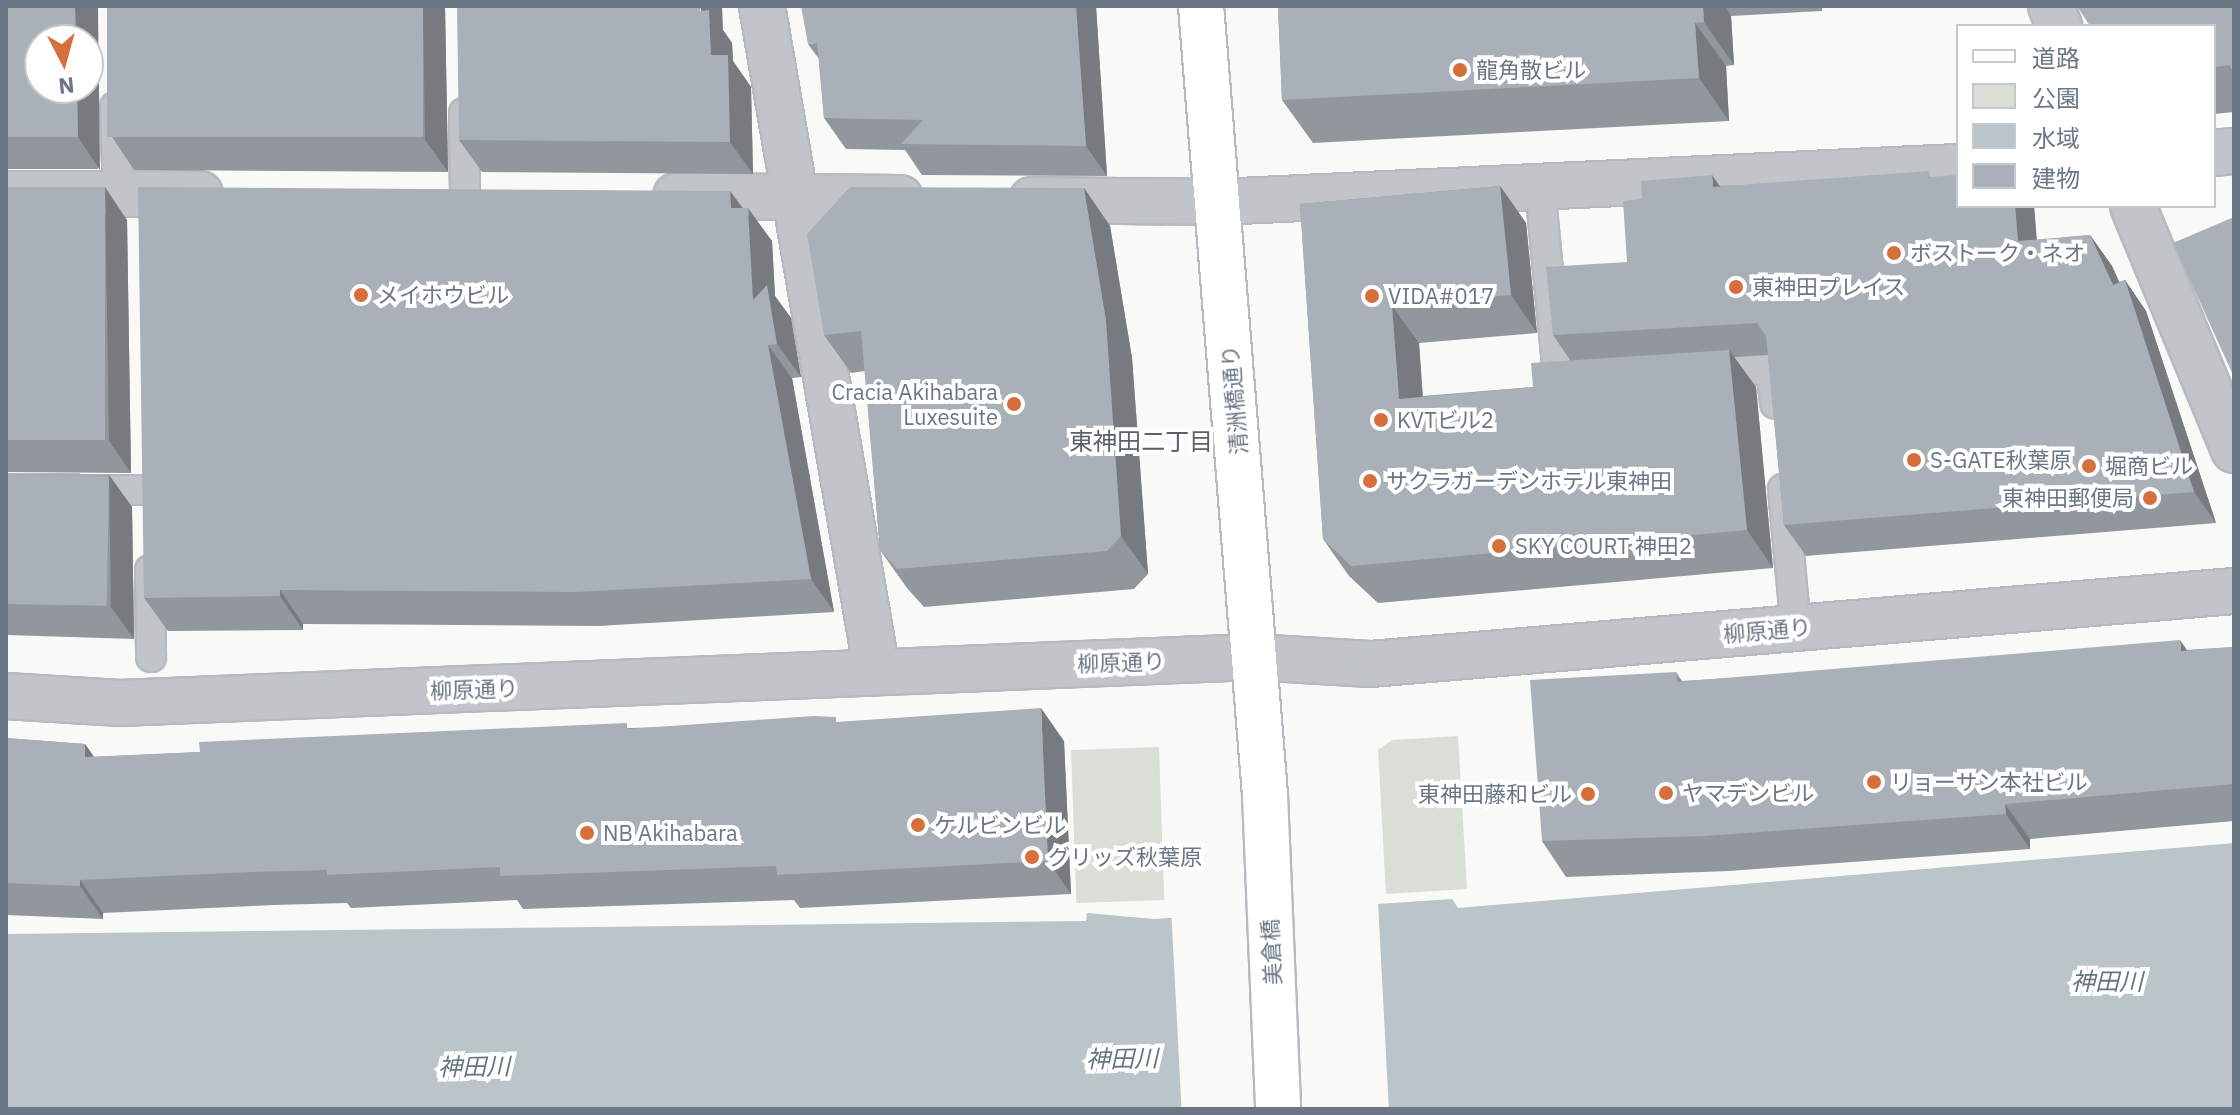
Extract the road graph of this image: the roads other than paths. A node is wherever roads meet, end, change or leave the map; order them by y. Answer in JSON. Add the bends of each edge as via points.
{"nodes":[{"id":1,"x":762,"y":6,"type":"edge"},
{"id":2,"x":1201,"y":6,"type":"edge"},
{"id":3,"x":114,"y":84,"type":"edge"},
{"id":4,"x":463,"y":85,"type":"edge"},
{"id":5,"x":1956,"y":167,"type":"edge"},
{"id":6,"x":1540,"y":188,"type":"junction"},
{"id":7,"x":6,"y":194,"type":"edge"},
{"id":8,"x":237,"y":194,"type":"edge"},
{"id":9,"x":420,"y":195,"type":"edge"},
{"id":10,"x":465,"y":196,"type":"junction"},
{"id":11,"x":512,"y":196,"type":"edge"},
{"id":12,"x":638,"y":196,"type":"edge"},
{"id":13,"x":795,"y":196,"type":"junction"},
{"id":14,"x":934,"y":199,"type":"edge"},
{"id":15,"x":996,"y":199,"type":"edge"},
{"id":16,"x":1218,"y":202,"type":"junction"},
{"id":17,"x":135,"y":204,"type":"junction"},
{"id":18,"x":2134,"y":208,"type":"edge"},
{"id":19,"x":1680,"y":375,"type":"edge"},
{"id":20,"x":1604,"y":381,"type":"edge"},
{"id":21,"x":1777,"y":429,"type":"edge"},
{"id":22,"x":2234,"y":450,"type":"edge"},
{"id":23,"x":1780,"y":458,"type":"edge"},
{"id":24,"x":148,"y":459,"type":"edge"},
{"id":25,"x":6,"y":489,"type":"edge"},
{"id":26,"x":149,"y":490,"type":"junction"},
{"id":27,"x":2234,"y":591,"type":"edge"},
{"id":28,"x":1796,"y":628,"type":"junction"},
{"id":29,"x":151,"y":657,"type":"dead end"},
{"id":30,"x":1253,"y":657,"type":"junction"},
{"id":31,"x":877,"y":672,"type":"junction"},
{"id":32,"x":6,"y":696,"type":"edge"},
{"id":33,"x":1265,"y":795,"type":"joint"},
{"id":34,"x":1278,"y":1109,"type":"edge"}],
"edges":[{"from":1,"to":13,"type":"street"},
{"from":2,"to":16,"type":"street","name":"清洲橋通り"},
{"from":3,"to":17,"type":"lane"},
{"from":4,"to":10,"type":"lane"},
{"from":5,"to":6,"type":"street"},
{"from":6,"to":16,"type":"street"},
{"from":6,"to":20,"type":"lane","via":[[1559,384]]},
{"from":7,"to":17,"type":"street"},
{"from":8,"to":17,"type":"street"},
{"from":9,"to":10,"type":"street"},
{"from":10,"to":11,"type":"street"},
{"from":12,"to":13,"type":"street"},
{"from":13,"to":14,"type":"street"},
{"from":13,"to":31,"type":"street"},
{"from":15,"to":16,"type":"street"},
{"from":16,"to":30,"type":"street","name":"清洲橋通り"},
{"from":18,"to":22,"type":"street"},
{"from":19,"to":21,"type":"lane","via":[[1771,369]]},
{"from":23,"to":28,"type":"lane"},
{"from":24,"to":26,"type":"lane"},
{"from":25,"to":26,"type":"lane"},
{"from":26,"to":29,"type":"lane"},
{"from":27,"to":28,"type":"street","name":"柳原通り"},
{"from":28,"to":30,"type":"street","name":"柳原通り","via":[[1370,664]]},
{"from":30,"to":31,"type":"street","name":"柳原通り"},
{"from":30,"to":33,"type":"street","name":"清洲橋通り"},
{"from":31,"to":32,"type":"street","name":"柳原通り","via":[[120,703]]},
{"from":33,"to":34,"type":"street","name":"美倉橋"}]}
